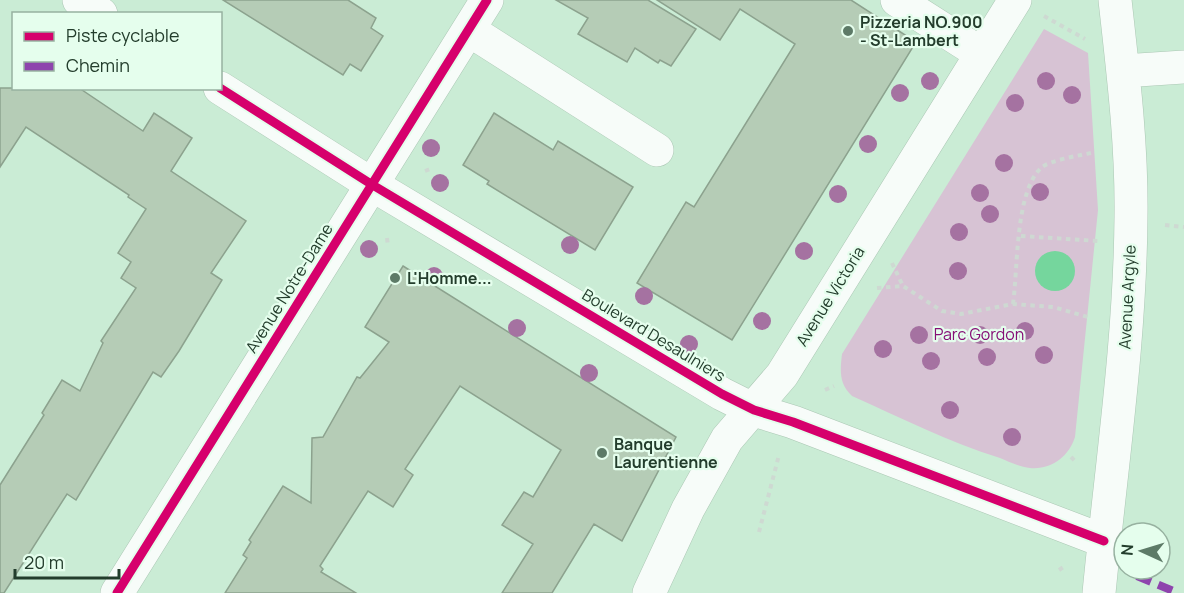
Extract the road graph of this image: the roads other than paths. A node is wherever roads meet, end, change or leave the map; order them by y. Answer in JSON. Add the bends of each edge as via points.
{"nodes":[{"id":1,"x":79,"y":0,"type":"edge"},
{"id":2,"x":487,"y":0,"type":"edge"},
{"id":3,"x":897,"y":0,"type":"edge"},
{"id":4,"x":1015,"y":0,"type":"edge"},
{"id":5,"x":1115,"y":0,"type":"edge"},
{"id":6,"x":98,"y":12,"type":"edge"},
{"id":7,"x":469,"y":30,"type":"junction"},
{"id":8,"x":980,"y":53,"type":"junction"},
{"id":9,"x":1184,"y":67,"type":"edge"},
{"id":10,"x":1123,"y":71,"type":"junction"},
{"id":11,"x":222,"y":89,"type":"edge"},
{"id":12,"x":657,"y":150,"type":"dead end"},
{"id":13,"x":371,"y":184,"type":"junction"},
{"id":14,"x":754,"y":410,"type":"junction"},
{"id":15,"x":1104,"y":541,"type":"junction"},
{"id":16,"x":117,"y":593,"type":"edge"},
{"id":17,"x":649,"y":593,"type":"edge"},
{"id":18,"x":1099,"y":593,"type":"edge"}],
"edges":[{"from":1,"to":6,"type":"street"},
{"from":2,"to":7,"type":"street","name":"Avenue Notre-Dame"},
{"from":3,"to":8,"type":"street"},
{"from":4,"to":8,"type":"street","name":"Avenue Victoria"},
{"from":5,"to":10,"type":"street","name":"Avenue Argyle"},
{"from":7,"to":12,"type":"street"},
{"from":7,"to":13,"type":"street","name":"Avenue Notre-Dame"},
{"from":8,"to":14,"type":"street","name":"Avenue Victoria","via":[[782,375]]},
{"from":9,"to":10,"type":"street"},
{"from":10,"to":15,"type":"street","name":"Avenue Argyle","via":[[1131,216],[1123,360]]},
{"from":11,"to":13,"type":"street","name":"Boulevard Desaulniers"},
{"from":13,"to":14,"type":"street","name":"Boulevard Desaulniers"},
{"from":13,"to":16,"type":"street","name":"Avenue Notre-Dame"},
{"from":14,"to":15,"type":"street","name":"Boulevard Desaulniers"},
{"from":14,"to":17,"type":"street","name":"Avenue Victoria","via":[[727,439],[688,509]]},
{"from":15,"to":18,"type":"street","name":"Avenue Argyle"}]}
